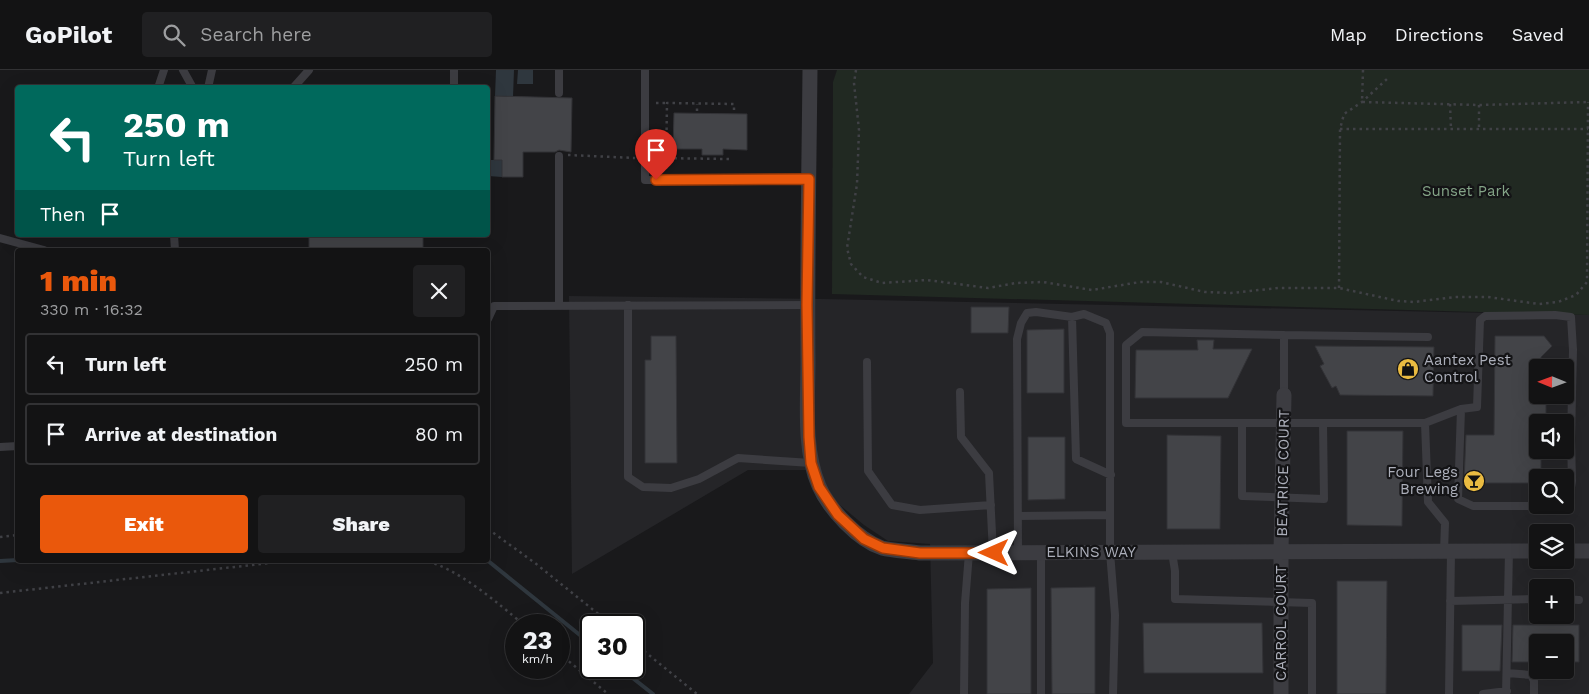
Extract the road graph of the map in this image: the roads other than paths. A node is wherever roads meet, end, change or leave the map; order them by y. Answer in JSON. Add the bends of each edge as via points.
{"nodes":[{"id":1,"x":164,"y":70,"type":"edge"},
{"id":2,"x":183,"y":70,"type":"edge"},
{"id":3,"x":212,"y":70,"type":"edge"},
{"id":4,"x":309,"y":70,"type":"edge"},
{"id":5,"x":454,"y":70,"type":"edge"},
{"id":6,"x":559,"y":70,"type":"edge"},
{"id":7,"x":645,"y":70,"type":"edge"},
{"id":8,"x":810,"y":70,"type":"edge"},
{"id":9,"x":159,"y":85,"type":"edge"},
{"id":10,"x":191,"y":85,"type":"edge"},
{"id":11,"x":209,"y":85,"type":"edge"},
{"id":12,"x":296,"y":85,"type":"edge"},
{"id":13,"x":454,"y":85,"type":"edge"},
{"id":14,"x":559,"y":93,"type":"dead end"},
{"id":15,"x":559,"y":156,"type":"dead end"},
{"id":16,"x":809,"y":179,"type":"junction"},
{"id":17,"x":0,"y":238,"type":"edge"},
{"id":18,"x":37,"y":248,"type":"edge"},
{"id":19,"x":807,"y":305,"type":"junction"},
{"id":20,"x":559,"y":306,"type":"junction"},
{"id":21,"x":628,"y":306,"type":"junction"},
{"id":22,"x":490,"y":315,"type":"edge"},
{"id":23,"x":1072,"y":317,"type":"junction"},
{"id":24,"x":1284,"y":335,"type":"junction"},
{"id":25,"x":1428,"y":337,"type":"dead end"},
{"id":26,"x":867,"y":362,"type":"dead end"},
{"id":27,"x":960,"y":392,"type":"dead end"},
{"id":28,"x":1284,"y":395,"type":"joint"},
{"id":29,"x":1461,"y":409,"type":"junction"},
{"id":30,"x":1425,"y":422,"type":"junction"},
{"id":31,"x":1242,"y":423,"type":"junction"},
{"id":32,"x":1284,"y":423,"type":"junction"},
{"id":33,"x":1323,"y":423,"type":"junction"},
{"id":34,"x":15,"y":446,"type":"edge"},
{"id":35,"x":0,"y":447,"type":"edge"},
{"id":36,"x":811,"y":463,"type":"junction"},
{"id":37,"x":1111,"y":475,"type":"junction"},
{"id":38,"x":1282,"y":498,"type":"junction"},
{"id":39,"x":990,"y":505,"type":"junction"},
{"id":40,"x":1110,"y":515,"type":"junction"},
{"id":41,"x":1018,"y":516,"type":"junction"},
{"id":42,"x":1574,"y":551,"type":"edge"},
{"id":43,"x":1589,"y":551,"type":"edge"},
{"id":44,"x":1018,"y":552,"type":"junction"},
{"id":45,"x":1041,"y":552,"type":"junction"},
{"id":46,"x":1110,"y":552,"type":"junction"},
{"id":47,"x":1172,"y":552,"type":"junction"},
{"id":48,"x":1282,"y":552,"type":"junction"},
{"id":49,"x":1448,"y":552,"type":"junction"},
{"id":50,"x":1509,"y":552,"type":"junction"},
{"id":51,"x":1529,"y":552,"type":"edge"},
{"id":52,"x":969,"y":553,"type":"junction"},
{"id":53,"x":994,"y":553,"type":"junction"},
{"id":54,"x":1508,"y":599,"type":"junction"},
{"id":55,"x":1529,"y":599,"type":"edge"},
{"id":56,"x":1574,"y":600,"type":"edge"},
{"id":57,"x":1579,"y":600,"type":"dead end"},
{"id":58,"x":1450,"y":601,"type":"junction"},
{"id":59,"x":1282,"y":602,"type":"junction"},
{"id":60,"x":1507,"y":673,"type":"junction"},
{"id":61,"x":1506,"y":692,"type":"edge"},
{"id":62,"x":964,"y":694,"type":"edge"},
{"id":63,"x":1041,"y":694,"type":"edge"},
{"id":64,"x":1114,"y":694,"type":"edge"},
{"id":65,"x":1282,"y":694,"type":"edge"},
{"id":66,"x":1312,"y":694,"type":"edge"},
{"id":67,"x":1449,"y":694,"type":"edge"},
{"id":68,"x":1483,"y":694,"type":"edge"},
{"id":69,"x":1534,"y":694,"type":"edge"}],
"edges":[{"from":1,"to":9,"type":"lane"},
{"from":2,"to":10,"type":"lane"},
{"from":3,"to":11,"type":"lane"},
{"from":4,"to":12,"type":"lane"},
{"from":5,"to":13,"type":"lane"},
{"from":6,"to":14,"type":"lane"},
{"from":7,"to":16,"type":"lane","via":[[645,180]]},
{"from":8,"to":16,"type":"street","name":"ELKINS WAY"},
{"from":15,"to":20,"type":"lane"},
{"from":16,"to":19,"type":"street","name":"ELKINS WAY"},
{"from":17,"to":18,"type":"lane"},
{"from":19,"to":21,"type":"lane"},
{"from":19,"to":36,"type":"street","name":"ELKINS WAY"},
{"from":20,"to":21,"type":"lane"},
{"from":20,"to":22,"type":"lane","via":[[494,306]]},
{"from":21,"to":36,"type":"lane","via":[[628,477],[643,487],[670,488],[699,480],[738,458]]},
{"from":23,"to":37,"type":"lane","via":[[1076,459]]},
{"from":23,"to":37,"type":"lane","via":[[1084,314],[1106,323],[1110,333]]},
{"from":23,"to":41,"type":"lane","via":[[1027,313],[1021,323],[1017,340]]},
{"from":24,"to":25,"type":"lane"},
{"from":24,"to":28,"type":"lane"},
{"from":24,"to":31,"type":"lane","via":[[1142,332],[1126,345],[1126,423]]},
{"from":26,"to":39,"type":"lane","via":[[868,470],[892,504],[920,510]]},
{"from":27,"to":39,"type":"lane","via":[[961,437],[989,473]]},
{"from":28,"to":32,"type":"street","name":"BEATRICE COURT"},
{"from":29,"to":29,"type":"lane","via":[[1477,407],[1480,320],[1485,316],[1511,315],[1571,317],[1572,481],[1568,506],[1473,506],[1458,499]]},
{"from":29,"to":30,"type":"lane"},
{"from":30,"to":33,"type":"lane"},
{"from":30,"to":49,"type":"lane","via":[[1428,502],[1445,523]]},
{"from":31,"to":32,"type":"lane"},
{"from":31,"to":38,"type":"lane","via":[[1242,496]]},
{"from":32,"to":33,"type":"lane"},
{"from":32,"to":38,"type":"street","name":"BEATRICE COURT"},
{"from":33,"to":38,"type":"lane","via":[[1324,499]]},
{"from":34,"to":35,"type":"lane"},
{"from":36,"to":52,"type":"street","name":"ELKINS WAY","via":[[819,487],[838,515],[864,539],[883,548],[920,553]]},
{"from":37,"to":40,"type":"lane"},
{"from":38,"to":48,"type":"street","name":"BEATRICE COURT"},
{"from":39,"to":53,"type":"lane"},
{"from":40,"to":41,"type":"lane"},
{"from":40,"to":46,"type":"lane"},
{"from":41,"to":44,"type":"lane"},
{"from":42,"to":43,"type":"street"},
{"from":44,"to":45,"type":"street","name":"ELKINS WAY"},
{"from":44,"to":53,"type":"street","name":"ELKINS WAY"},
{"from":45,"to":46,"type":"street","name":"ELKINS WAY"},
{"from":45,"to":63,"type":"lane"},
{"from":46,"to":47,"type":"street","name":"ELKINS WAY"},
{"from":46,"to":64,"type":"lane","via":[[1115,615]]},
{"from":47,"to":48,"type":"street","name":"ELKINS WAY"},
{"from":47,"to":59,"type":"lane","via":[[1175,599]]},
{"from":48,"to":49,"type":"street","name":"ELKINS WAY"},
{"from":48,"to":59,"type":"street","name":"CARROL COURT"},
{"from":49,"to":50,"type":"street","name":"ELKINS WAY"},
{"from":49,"to":58,"type":"lane"},
{"from":50,"to":51,"type":"street","name":"ELKINS WAY"},
{"from":50,"to":54,"type":"lane"},
{"from":52,"to":53,"type":"street","name":"ELKINS WAY"},
{"from":52,"to":62,"type":"lane"},
{"from":54,"to":55,"type":"lane"},
{"from":54,"to":58,"type":"lane"},
{"from":54,"to":60,"type":"lane"},
{"from":56,"to":57,"type":"lane"},
{"from":58,"to":67,"type":"lane"},
{"from":59,"to":65,"type":"street","name":"CARROL COURT"},
{"from":59,"to":66,"type":"lane","via":[[1312,603]]},
{"from":60,"to":61,"type":"lane"},
{"from":60,"to":69,"type":"lane","via":[[1531,675]]},
{"from":61,"to":68,"type":"lane"}]}
